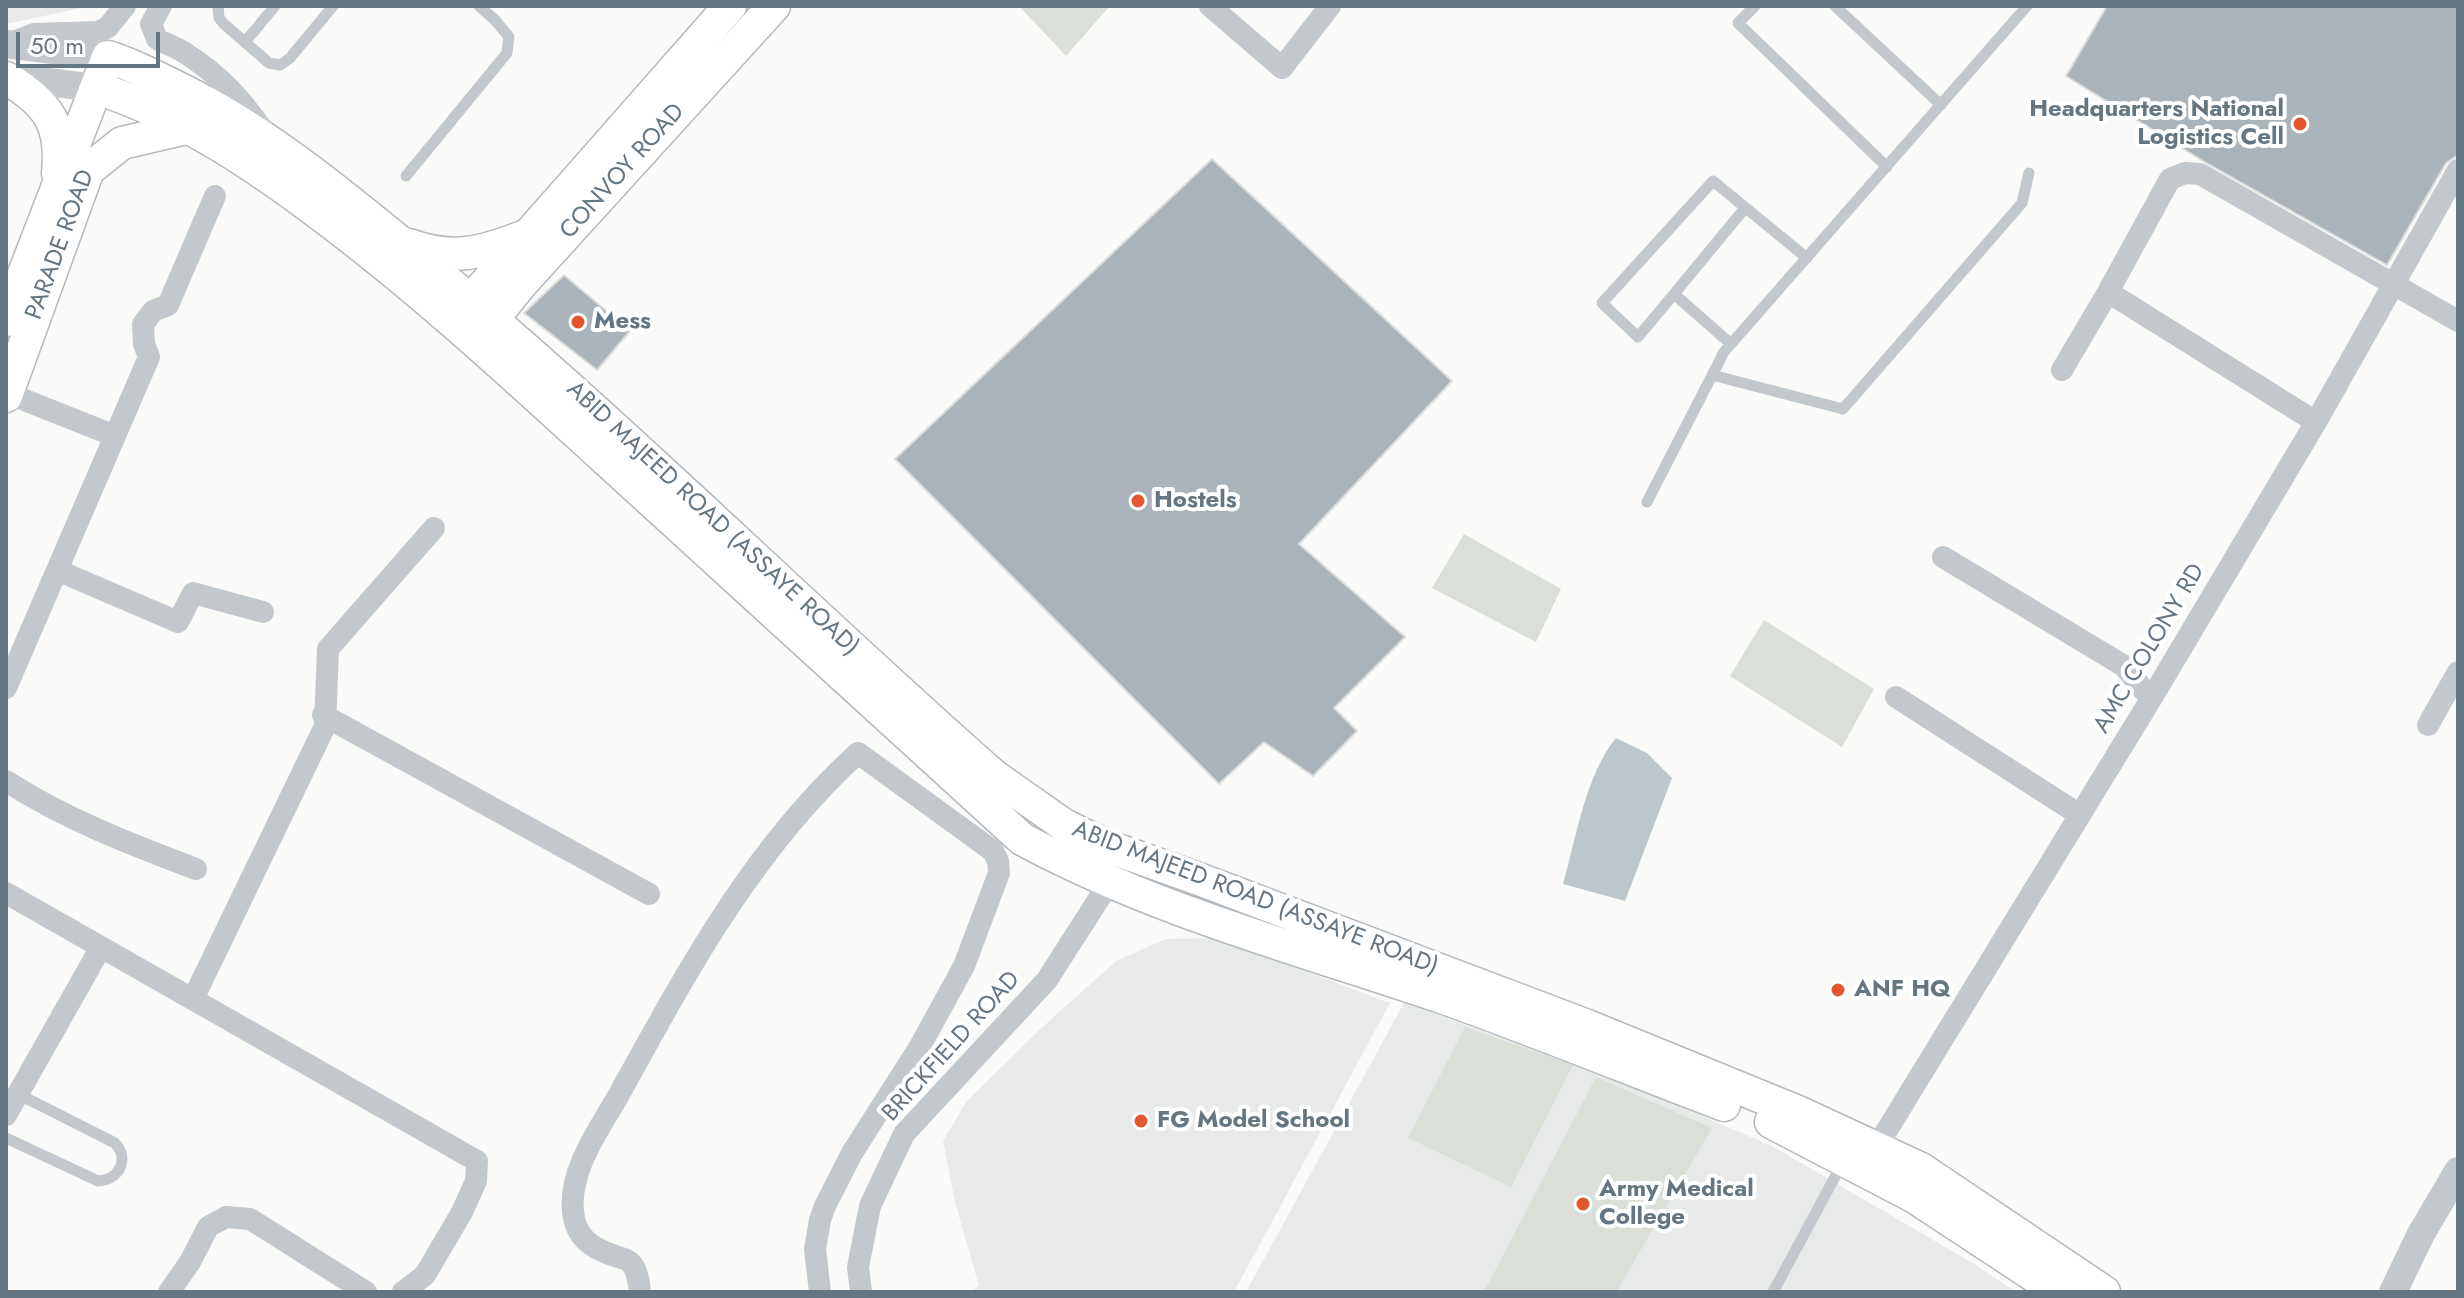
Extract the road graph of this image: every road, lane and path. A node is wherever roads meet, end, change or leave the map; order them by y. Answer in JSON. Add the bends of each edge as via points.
{"nodes":[{"id":1,"x":125,"y":6,"type":"edge"},
{"id":2,"x":161,"y":6,"type":"edge"},
{"id":3,"x":218,"y":6,"type":"edge"},
{"id":4,"x":275,"y":6,"type":"edge"},
{"id":5,"x":333,"y":6,"type":"edge"},
{"id":6,"x":479,"y":6,"type":"edge"},
{"id":7,"x":730,"y":6,"type":"edge"},
{"id":8,"x":774,"y":6,"type":"edge"},
{"id":9,"x":1210,"y":6,"type":"edge"},
{"id":10,"x":1330,"y":6,"type":"edge"},
{"id":11,"x":1755,"y":6,"type":"edge"},
{"id":12,"x":1835,"y":6,"type":"edge"},
{"id":13,"x":2027,"y":6,"type":"edge"},
{"id":14,"x":245,"y":42,"type":"junction"},
{"id":15,"x":7,"y":44,"type":"edge"},
{"id":16,"x":117,"y":60,"type":"junction"},
{"id":17,"x":6,"y":78,"type":"edge"},
{"id":18,"x":106,"y":91,"type":"junction"},
{"id":19,"x":1941,"y":105,"type":"junction"},
{"id":20,"x":191,"y":127,"type":"junction"},
{"id":21,"x":270,"y":141,"type":"junction"},
{"id":22,"x":1887,"y":167,"type":"junction"},
{"id":23,"x":88,"y":170,"type":"junction"},
{"id":24,"x":2458,"y":170,"type":"edge"},
{"id":25,"x":2029,"y":173,"type":"dead end"},
{"id":26,"x":406,"y":176,"type":"dead end"},
{"id":27,"x":56,"y":192,"type":"junction"},
{"id":28,"x":215,"y":196,"type":"dead end"},
{"id":29,"x":1745,"y":208,"type":"junction"},
{"id":30,"x":527,"y":235,"type":"junction"},
{"id":31,"x":399,"y":241,"type":"junction"},
{"id":32,"x":1807,"y":258,"type":"junction"},
{"id":33,"x":2395,"y":285,"type":"junction"},
{"id":34,"x":2108,"y":292,"type":"junction"},
{"id":35,"x":1674,"y":294,"type":"junction"},
{"id":36,"x":6,"y":320,"type":"edge"},
{"id":37,"x":473,"y":320,"type":"junction"},
{"id":38,"x":2458,"y":321,"type":"edge"},
{"id":39,"x":1731,"y":344,"type":"junction"},
{"id":40,"x":2062,"y":370,"type":"dead end"},
{"id":41,"x":1712,"y":375,"type":"junction"},
{"id":42,"x":7,"y":394,"type":"edge"},
{"id":43,"x":2316,"y":422,"type":"junction"},
{"id":44,"x":115,"y":436,"type":"junction"},
{"id":45,"x":1647,"y":502,"type":"dead end"},
{"id":46,"x":434,"y":528,"type":"dead end"},
{"id":47,"x":1943,"y":557,"type":"dead end"},
{"id":48,"x":59,"y":571,"type":"junction"},
{"id":49,"x":263,"y":612,"type":"dead end"},
{"id":50,"x":2458,"y":672,"type":"edge"},
{"id":51,"x":6,"y":688,"type":"edge"},
{"id":52,"x":1896,"y":697,"type":"dead end"},
{"id":53,"x":2151,"y":699,"type":"junction"},
{"id":54,"x":323,"y":715,"type":"junction"},
{"id":55,"x":2428,"y":725,"type":"dead end"},
{"id":56,"x":6,"y":781,"type":"edge"},
{"id":57,"x":2080,"y":815,"type":"junction"},
{"id":58,"x":1128,"y":854,"type":"junction"},
{"id":59,"x":196,"y":869,"type":"dead end"},
{"id":60,"x":1111,"y":881,"type":"junction"},
{"id":61,"x":6,"y":893,"type":"edge"},
{"id":62,"x":649,"y":894,"type":"dead end"},
{"id":63,"x":101,"y":947,"type":"junction"},
{"id":64,"x":193,"y":999,"type":"junction"},
{"id":65,"x":18,"y":1094,"type":"junction"},
{"id":66,"x":6,"y":1115,"type":"edge"},
{"id":67,"x":6,"y":1138,"type":"edge"},
{"id":68,"x":1876,"y":1148,"type":"junction"},
{"id":69,"x":1845,"y":1160,"type":"junction"},
{"id":70,"x":2458,"y":1171,"type":"edge"},
{"id":71,"x":2042,"y":1284,"type":"edge"},
{"id":72,"x":169,"y":1292,"type":"edge"},
{"id":73,"x":366,"y":1292,"type":"edge"},
{"id":74,"x":403,"y":1292,"type":"edge"},
{"id":75,"x":640,"y":1292,"type":"edge"},
{"id":76,"x":820,"y":1292,"type":"edge"},
{"id":77,"x":861,"y":1292,"type":"edge"},
{"id":78,"x":1773,"y":1292,"type":"edge"},
{"id":79,"x":2104,"y":1292,"type":"edge"},
{"id":80,"x":2393,"y":1292,"type":"edge"}],
"edges":[{"from":1,"to":15,"type":"street","via":[[98,32],[34,34]]},
{"from":2,"to":21,"type":"street","via":[[151,24],[157,39],[216,75]]},
{"from":3,"to":14,"type":"lane","via":[[219,18]]},
{"from":4,"to":14,"type":"lane"},
{"from":5,"to":14,"type":"lane","via":[[285,63],[269,63]]},
{"from":6,"to":26,"type":"lane","via":[[509,37],[507,53]]},
{"from":7,"to":30,"type":"main road","name":"CONVOY ROAD"},
{"from":8,"to":37,"type":"main road","name":"CONVOY ROAD"},
{"from":9,"to":10,"type":"street","via":[[1282,68]]},
{"from":11,"to":22,"type":"lane","via":[[1738,23]]},
{"from":12,"to":19,"type":"lane"},
{"from":13,"to":19,"type":"lane"},
{"from":15,"to":16,"type":"street","name":"ABID MAJEED ROAD (ASSAYE ROAD)"},
{"from":16,"to":18,"type":"main road"},
{"from":16,"to":21,"type":"main road","name":"ABID MAJEED ROAD (ASSAYE ROAD)","via":[[199,98]]},
{"from":17,"to":18,"type":"street","name":"ABID MAJEED ROAD (ASSAYE ROAD)"},
{"from":17,"to":27,"type":"main road","via":[[33,96],[52,120],[59,146]]},
{"from":18,"to":20,"type":"main road","name":"ABID MAJEED ROAD (ASSAYE ROAD)"},
{"from":18,"to":23,"type":"main road","name":"PARADE ROAD"},
{"from":18,"to":27,"type":"main road","name":"PARADE ROAD"},
{"from":19,"to":22,"type":"lane"},
{"from":20,"to":23,"type":"main road","via":[[122,143]]},
{"from":20,"to":37,"type":"main road","name":"ABID MAJEED ROAD (ASSAYE ROAD)"},
{"from":21,"to":31,"type":"main road","name":"ABID MAJEED ROAD (ASSAYE ROAD)"},
{"from":22,"to":32,"type":"lane"},
{"from":23,"to":42,"type":"main road","name":"PARADE ROAD"},
{"from":24,"to":33,"type":"street","name":"AMC COLONY RD"},
{"from":25,"to":41,"type":"lane","via":[[2022,203],[1843,409]]},
{"from":27,"to":36,"type":"main road","name":"PARADE ROAD"},
{"from":28,"to":44,"type":"street","via":[[168,305],[153,311],[143,324],[149,357]]},
{"from":29,"to":32,"type":"lane"},
{"from":29,"to":35,"type":"lane"},
{"from":29,"to":35,"type":"lane","via":[[1713,181],[1602,303],[1638,337]]},
{"from":30,"to":31,"type":"main road","via":[[486,251],[456,255]]},
{"from":30,"to":37,"type":"main road","name":"CONVOY ROAD"},
{"from":31,"to":37,"type":"main road","name":"ABID MAJEED ROAD (ASSAYE ROAD)"},
{"from":32,"to":39,"type":"lane"},
{"from":33,"to":34,"type":"street","via":[[2200,174],[2185,173],[2170,179]]},
{"from":33,"to":38,"type":"street"},
{"from":33,"to":43,"type":"street","name":"AMC COLONY RD"},
{"from":34,"to":40,"type":"street"},
{"from":34,"to":43,"type":"street"},
{"from":35,"to":39,"type":"lane"},
{"from":37,"to":58,"type":"main road","name":"ABID MAJEED ROAD (ASSAYE ROAD)","via":[[994,776],[1064,825]]},
{"from":37,"to":60,"type":"main road","name":"ABID MAJEED ROAD (ASSAYE ROAD)","via":[[1022,839]]},
{"from":39,"to":41,"type":"lane"},
{"from":41,"to":45,"type":"lane"},
{"from":42,"to":44,"type":"street"},
{"from":43,"to":53,"type":"street","name":"AMC COLONY RD"},
{"from":44,"to":48,"type":"street"},
{"from":46,"to":54,"type":"street","via":[[328,649]]},
{"from":47,"to":53,"type":"street","via":[[2124,666]]},
{"from":48,"to":49,"type":"street","via":[[178,622],[193,593]]},
{"from":48,"to":51,"type":"street"},
{"from":50,"to":55,"type":"street"},
{"from":52,"to":57,"type":"street"},
{"from":53,"to":57,"type":"street","name":"AMC COLONY RD"},
{"from":54,"to":62,"type":"street"},
{"from":54,"to":64,"type":"street","via":[[325,726]]},
{"from":56,"to":59,"type":"street","via":[[105,835]]},
{"from":57,"to":68,"type":"street","name":"AMC COLONY RD"},
{"from":58,"to":60,"type":"street","name":"BRICKFIELD ROAD"},
{"from":58,"to":68,"type":"main road","name":"ABID MAJEED ROAD (ASSAYE ROAD)","via":[[1585,1025]]},
{"from":60,"to":69,"type":"main road","name":"ABID MAJEED ROAD (ASSAYE ROAD)","via":[[1449,1000],[1771,1122]]},
{"from":60,"to":77,"type":"street","name":"BRICKFIELD ROAD","via":[[1047,980],[904,1134],[870,1206],[858,1267]]},
{"from":61,"to":63,"type":"street"},
{"from":63,"to":64,"type":"street"},
{"from":63,"to":65,"type":"street"},
{"from":64,"to":74,"type":"street","via":[[477,1161],[476,1181],[462,1212],[425,1275]]},
{"from":65,"to":66,"type":"street"},
{"from":65,"to":67,"type":"lane","via":[[115,1143],[123,1161],[116,1175],[98,1181]]},
{"from":68,"to":79,"type":"main road","name":"ABID MAJEED ROAD (ASSAYE ROAD)","via":[[1921,1169]]},
{"from":69,"to":71,"type":"main road","name":"ABID MAJEED ROAD (ASSAYE ROAD)","via":[[1913,1196]]},
{"from":69,"to":78,"type":"lane"},
{"from":70,"to":80,"type":"street"},
{"from":72,"to":73,"type":"street","via":[[208,1227],[226,1217],[250,1219]]},
{"from":75,"to":76,"type":"street","via":[[630,1262],[578,1233],[573,1198],[582,1161],[730,903],[789,827],[858,753],[993,851],[999,873],[964,966],[825,1206],[815,1249]]}]}
